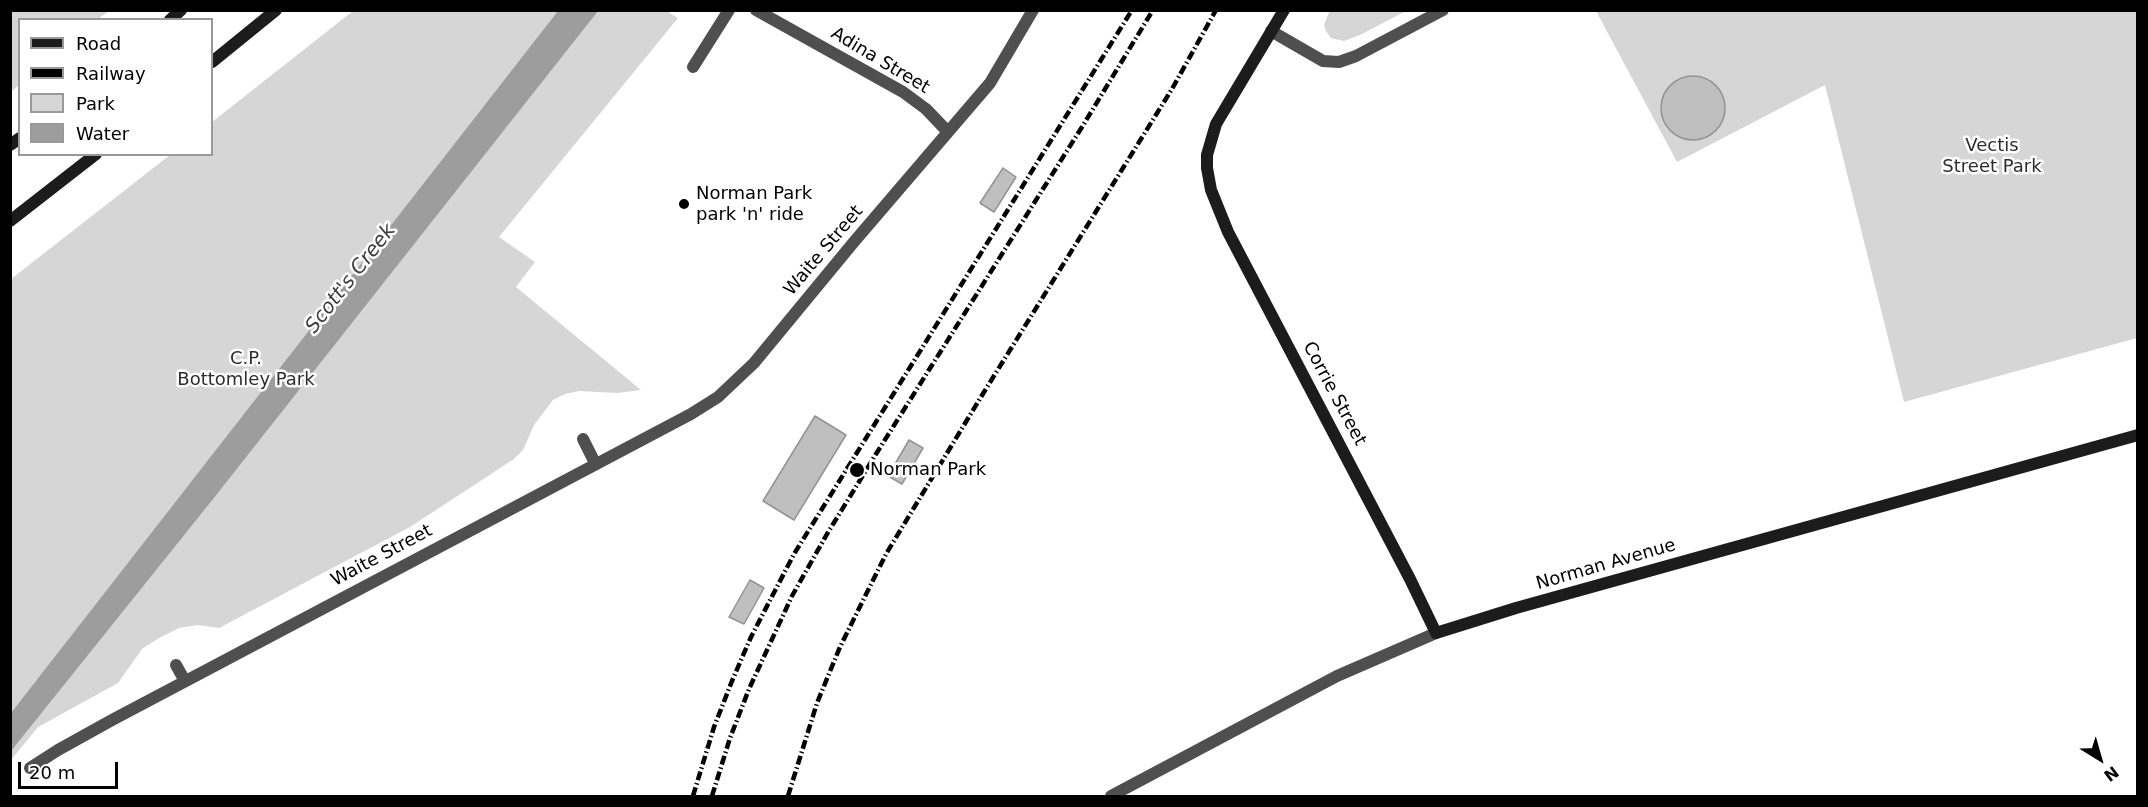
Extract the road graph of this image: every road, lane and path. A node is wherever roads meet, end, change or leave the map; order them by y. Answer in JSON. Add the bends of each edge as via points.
{"nodes":[{"id":1,"x":276,"y":10,"type":"edge"},
{"id":2,"x":729,"y":10,"type":"edge"},
{"id":3,"x":756,"y":10,"type":"edge"},
{"id":4,"x":1032,"y":10,"type":"edge"},
{"id":5,"x":1284,"y":10,"type":"edge"},
{"id":6,"x":1443,"y":10,"type":"edge"},
{"id":7,"x":1271,"y":31,"type":"junction"},
{"id":8,"x":213,"y":61,"type":"edge"},
{"id":9,"x":693,"y":67,"type":"dead end"},
{"id":10,"x":948,"y":132,"type":"junction"},
{"id":11,"x":93,"y":156,"type":"edge"},
{"id":12,"x":10,"y":221,"type":"edge"},
{"id":13,"x":2138,"y":435,"type":"edge"},
{"id":14,"x":584,"y":439,"type":"dead end"},
{"id":15,"x":595,"y":463,"type":"junction"},
{"id":16,"x":1436,"y":633,"type":"junction"},
{"id":17,"x":176,"y":665,"type":"dead end"},
{"id":18,"x":185,"y":681,"type":"junction"},
{"id":19,"x":30,"y":768,"type":"dead end"},
{"id":20,"x":1111,"y":796,"type":"edge"}],
"edges":[{"from":1,"to":8,"type":"street"},
{"from":2,"to":9,"type":"street"},
{"from":3,"to":10,"type":"street","name":"Adina Street","via":[[903,92]]},
{"from":4,"to":10,"type":"street","name":"Waite Street","via":[[990,82]]},
{"from":5,"to":7,"type":"street"},
{"from":6,"to":7,"type":"street","via":[[1339,62],[1323,61]]},
{"from":7,"to":16,"type":"street","name":"Corrie Street","via":[[1216,124],[1206,168],[1211,190],[1228,232]]},
{"from":10,"to":15,"type":"street","name":"Waite Street","via":[[737,381],[691,414]]},
{"from":11,"to":12,"type":"street"},
{"from":13,"to":16,"type":"street","name":"Norman Avenue"},
{"from":14,"to":15,"type":"street"},
{"from":15,"to":18,"type":"street","name":"Waite Street"},
{"from":16,"to":20,"type":"street","name":"Norman Avenue","via":[[1337,676]]},
{"from":17,"to":18,"type":"street"},
{"from":18,"to":19,"type":"street","name":"Waite Street"}]}
